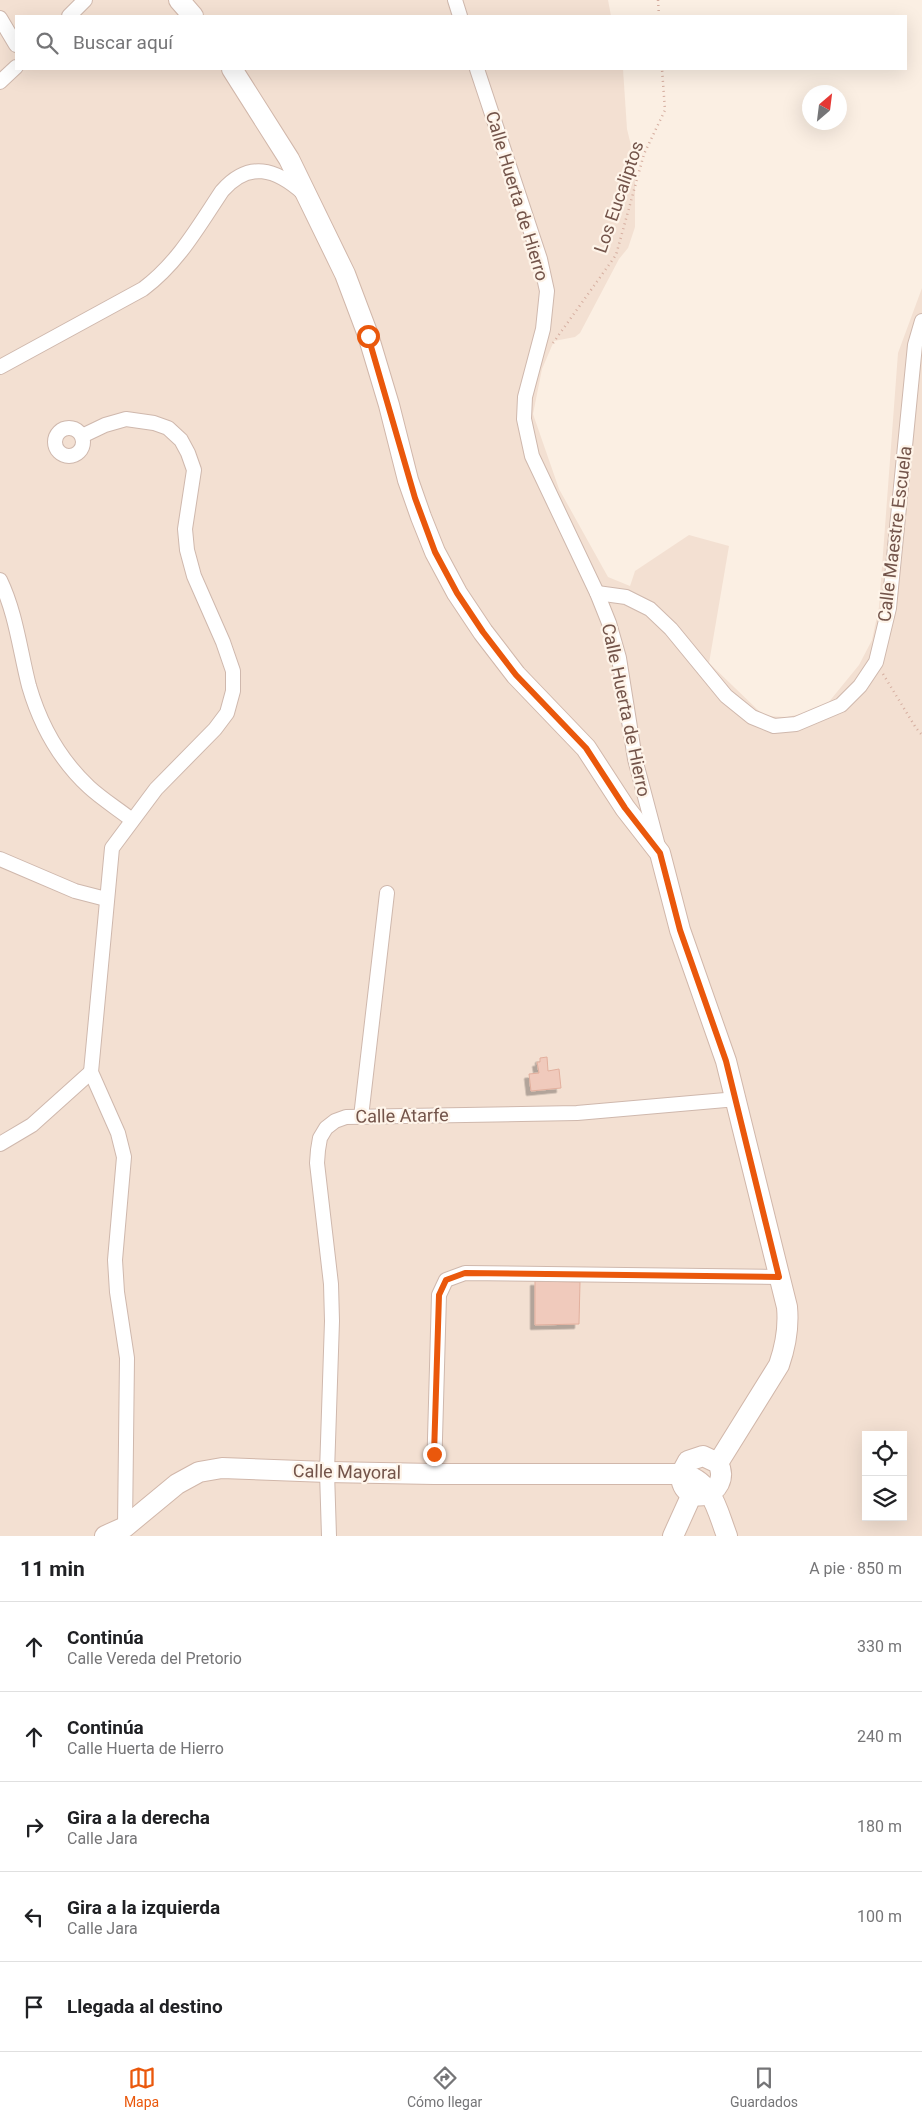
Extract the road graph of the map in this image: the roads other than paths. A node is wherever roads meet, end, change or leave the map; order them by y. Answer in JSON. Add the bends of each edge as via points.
{"nodes":[{"id":1,"x":85,"y":0,"type":"edge"},
{"id":2,"x":180,"y":0,"type":"edge"},
{"id":3,"x":455,"y":0,"type":"edge"},
{"id":4,"x":70,"y":15,"type":"edge"},
{"id":5,"x":192,"y":15,"type":"edge"},
{"id":6,"x":460,"y":15,"type":"edge"},
{"id":7,"x":0,"y":18,"type":"edge"},
{"id":8,"x":15,"y":43,"type":"edge"},
{"id":9,"x":15,"y":68,"type":"edge"},
{"id":10,"x":233,"y":70,"type":"edge"},
{"id":11,"x":477,"y":70,"type":"edge"},
{"id":12,"x":0,"y":82,"type":"edge"},
{"id":13,"x":283,"y":166,"type":"junction"},
{"id":14,"x":922,"y":321,"type":"edge"},
{"id":15,"x":0,"y":367,"type":"edge"},
{"id":16,"x":82,"y":436,"type":"dead end"},
{"id":17,"x":0,"y":580,"type":"edge"},
{"id":18,"x":597,"y":593,"type":"junction"},
{"id":19,"x":647,"y":802,"type":"junction"},
{"id":20,"x":625,"y":808,"type":"junction"},
{"id":21,"x":132,"y":820,"type":"junction"},
{"id":22,"x":660,"y":853,"type":"junction"},
{"id":23,"x":0,"y":859,"type":"edge"},
{"id":24,"x":387,"y":894,"type":"dead end"},
{"id":25,"x":106,"y":899,"type":"junction"},
{"id":26,"x":91,"y":1072,"type":"junction"},
{"id":27,"x":737,"y":1099,"type":"junction"},
{"id":28,"x":361,"y":1117,"type":"junction"},
{"id":29,"x":0,"y":1144,"type":"edge"},
{"id":30,"x":779,"y":1277,"type":"junction"},
{"id":31,"x":718,"y":1463,"type":"junction"},
{"id":32,"x":327,"y":1472,"type":"junction"},
{"id":33,"x":434,"y":1474,"type":"junction"},
{"id":34,"x":695,"y":1485,"type":"junction"},
{"id":35,"x":125,"y":1527,"type":"junction"},
{"id":36,"x":105,"y":1536,"type":"edge"},
{"id":37,"x":329,"y":1536,"type":"edge"},
{"id":38,"x":673,"y":1536,"type":"edge"},
{"id":39,"x":727,"y":1536,"type":"edge"}],
"edges":[{"from":1,"to":4,"type":"street"},
{"from":2,"to":5,"type":"street"},
{"from":3,"to":6,"type":"street"},
{"from":7,"to":8,"type":"street"},
{"from":9,"to":12,"type":"street"},
{"from":10,"to":13,"type":"street"},
{"from":11,"to":18,"type":"street","name":"Calle Huerta de Hierro","via":[[540,259],[547,291],[543,329],[525,397],[524,419],[532,456]]},
{"from":13,"to":15,"type":"street","via":[[249,172],[230,182],[180,254],[159,277]]},
{"from":13,"to":20,"type":"street","via":[[309,197],[345,274],[390,405],[408,480],[435,552],[483,632],[516,675],[586,748]]},
{"from":14,"to":18,"type":"street","name":"Calle Maestre Escuela","via":[[915,345],[889,608],[876,662],[860,686],[841,705],[796,724],[774,726],[752,717],[726,696],[671,629],[650,609],[626,596]]},
{"from":16,"to":21,"type":"street","via":[[126,419],[168,428],[181,440],[194,470],[185,529],[188,550],[194,576],[233,671],[233,690],[227,713],[216,729],[156,789]]},
{"from":17,"to":21,"type":"street","via":[[11,606],[30,688],[43,725],[73,770],[90,788]]},
{"from":18,"to":19,"type":"street","name":"Calle Huerta de Hierro","via":[[619,658],[635,759]]},
{"from":19,"to":20,"type":"street","via":[[639,808]]},
{"from":19,"to":22,"type":"street","name":"Calle Huerta de Hierro"},
{"from":20,"to":22,"type":"street"},
{"from":21,"to":25,"type":"street","via":[[112,848]]},
{"from":22,"to":27,"type":"street","name":"Calle Huerta de Hierro","via":[[680,930]]},
{"from":23,"to":25,"type":"street","via":[[75,891]]},
{"from":24,"to":28,"type":"street"},
{"from":25,"to":26,"type":"street"},
{"from":26,"to":29,"type":"street","via":[[32,1125]]},
{"from":26,"to":35,"type":"street","via":[[118,1133],[124,1157],[115,1260],[116,1292],[127,1358]]},
{"from":27,"to":28,"type":"street","name":"Calle Atarfe","via":[[577,1113]]},
{"from":27,"to":30,"type":"street","name":"Calle Huerta de Hierro"},
{"from":28,"to":32,"type":"street","name":"Calle Atarfe","via":[[335,1121],[320,1138],[318,1150],[331,1284]]},
{"from":30,"to":31,"type":"street","name":"Calle Huerta de Hierro","via":[[788,1327],[786,1347],[771,1379]]},
{"from":30,"to":33,"type":"street","via":[[465,1273],[446,1280],[439,1295]]},
{"from":31,"to":34,"type":"street","via":[[721,1480],[714,1490]]},
{"from":31,"to":34,"type":"street","via":[[710,1458],[695,1457],[688,1461]]},
{"from":32,"to":33,"type":"street","name":"Calle Mayoral"},
{"from":32,"to":35,"type":"street","name":"Calle Mayoral","via":[[222,1468],[199,1472],[177,1484]]},
{"from":32,"to":37,"type":"street","name":"Calle Atarfe"},
{"from":33,"to":34,"type":"street","name":"Calle Mayoral"},
{"from":34,"to":38,"type":"street"},
{"from":34,"to":39,"type":"street"},
{"from":35,"to":36,"type":"street","name":"Calle Mayoral"}]}
